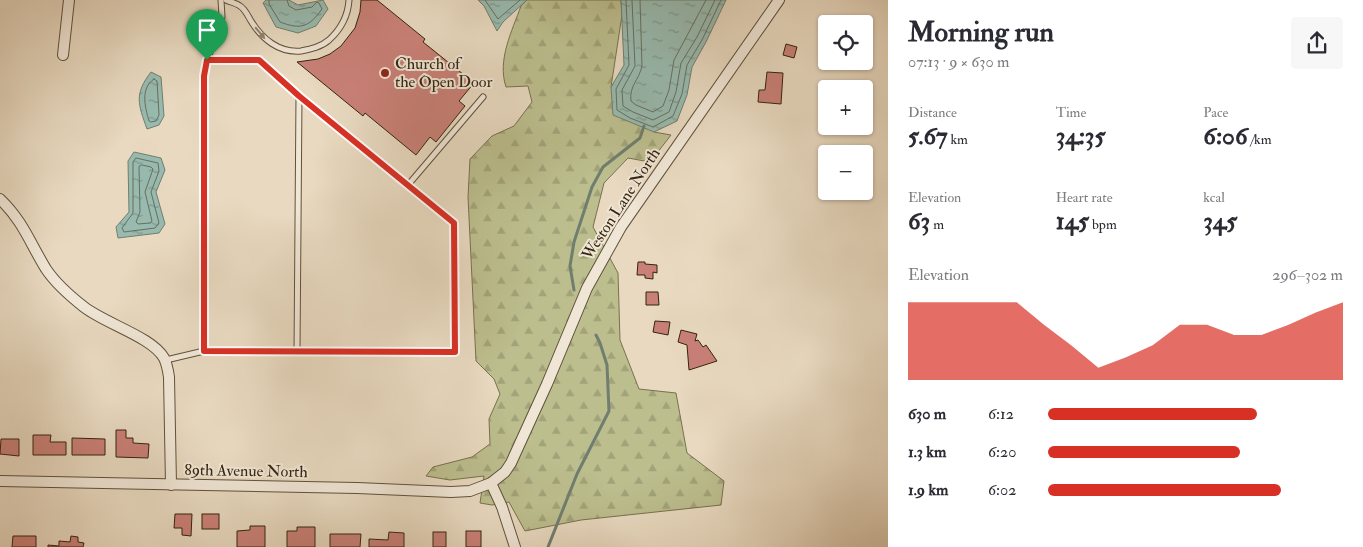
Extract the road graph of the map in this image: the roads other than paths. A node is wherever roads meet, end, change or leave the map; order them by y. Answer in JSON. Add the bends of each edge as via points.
{"nodes":[{"id":1,"x":69,"y":0,"type":"edge"},
{"id":2,"x":221,"y":0,"type":"edge"},
{"id":3,"x":226,"y":0,"type":"edge"},
{"id":4,"x":349,"y":0,"type":"edge"},
{"id":5,"x":779,"y":0,"type":"edge"},
{"id":6,"x":63,"y":55,"type":"dead end"},
{"id":7,"x":207,"y":60,"type":"junction"},
{"id":8,"x":299,"y":96,"type":"junction"},
{"id":9,"x":483,"y":97,"type":"dead end"},
{"id":10,"x":408,"y":185,"type":"junction"},
{"id":11,"x":0,"y":199,"type":"edge"},
{"id":12,"x":204,"y":351,"type":"junction"},
{"id":13,"x":297,"y":352,"type":"junction"},
{"id":14,"x":166,"y":360,"type":"junction"},
{"id":15,"x":0,"y":480,"type":"edge"},
{"id":16,"x":491,"y":483,"type":"junction"},
{"id":17,"x":170,"y":485,"type":"junction"},
{"id":18,"x":515,"y":547,"type":"edge"}],
"edges":[{"from":1,"to":6,"type":"street"},
{"from":2,"to":7,"type":"lane","via":[[222,18]]},
{"from":3,"to":4,"type":"lane","one_way":true,"via":[[242,7],[264,38],[273,45],[298,51],[325,43],[336,33],[344,22]]},
{"from":5,"to":16,"type":"street","name":"Weston Lane North","via":[[621,227],[587,288],[511,463]]},
{"from":7,"to":8,"type":"lane","via":[[259,60]]},
{"from":7,"to":12,"type":"lane","via":[[204,76]]},
{"from":8,"to":10,"type":"lane"},
{"from":8,"to":13,"type":"lane"},
{"from":9,"to":10,"type":"lane"},
{"from":10,"to":13,"type":"lane","via":[[454,223],[455,352]]},
{"from":11,"to":14,"type":"street","via":[[20,221],[47,270],[65,291],[108,323],[156,347]]},
{"from":12,"to":13,"type":"lane"},
{"from":12,"to":14,"type":"lane"},
{"from":14,"to":17,"type":"street"},
{"from":15,"to":17,"type":"street","name":"89th Avenue North"},
{"from":16,"to":17,"type":"street","name":"89th Avenue North","via":[[470,491],[451,492]]},
{"from":16,"to":18,"type":"street"}]}
